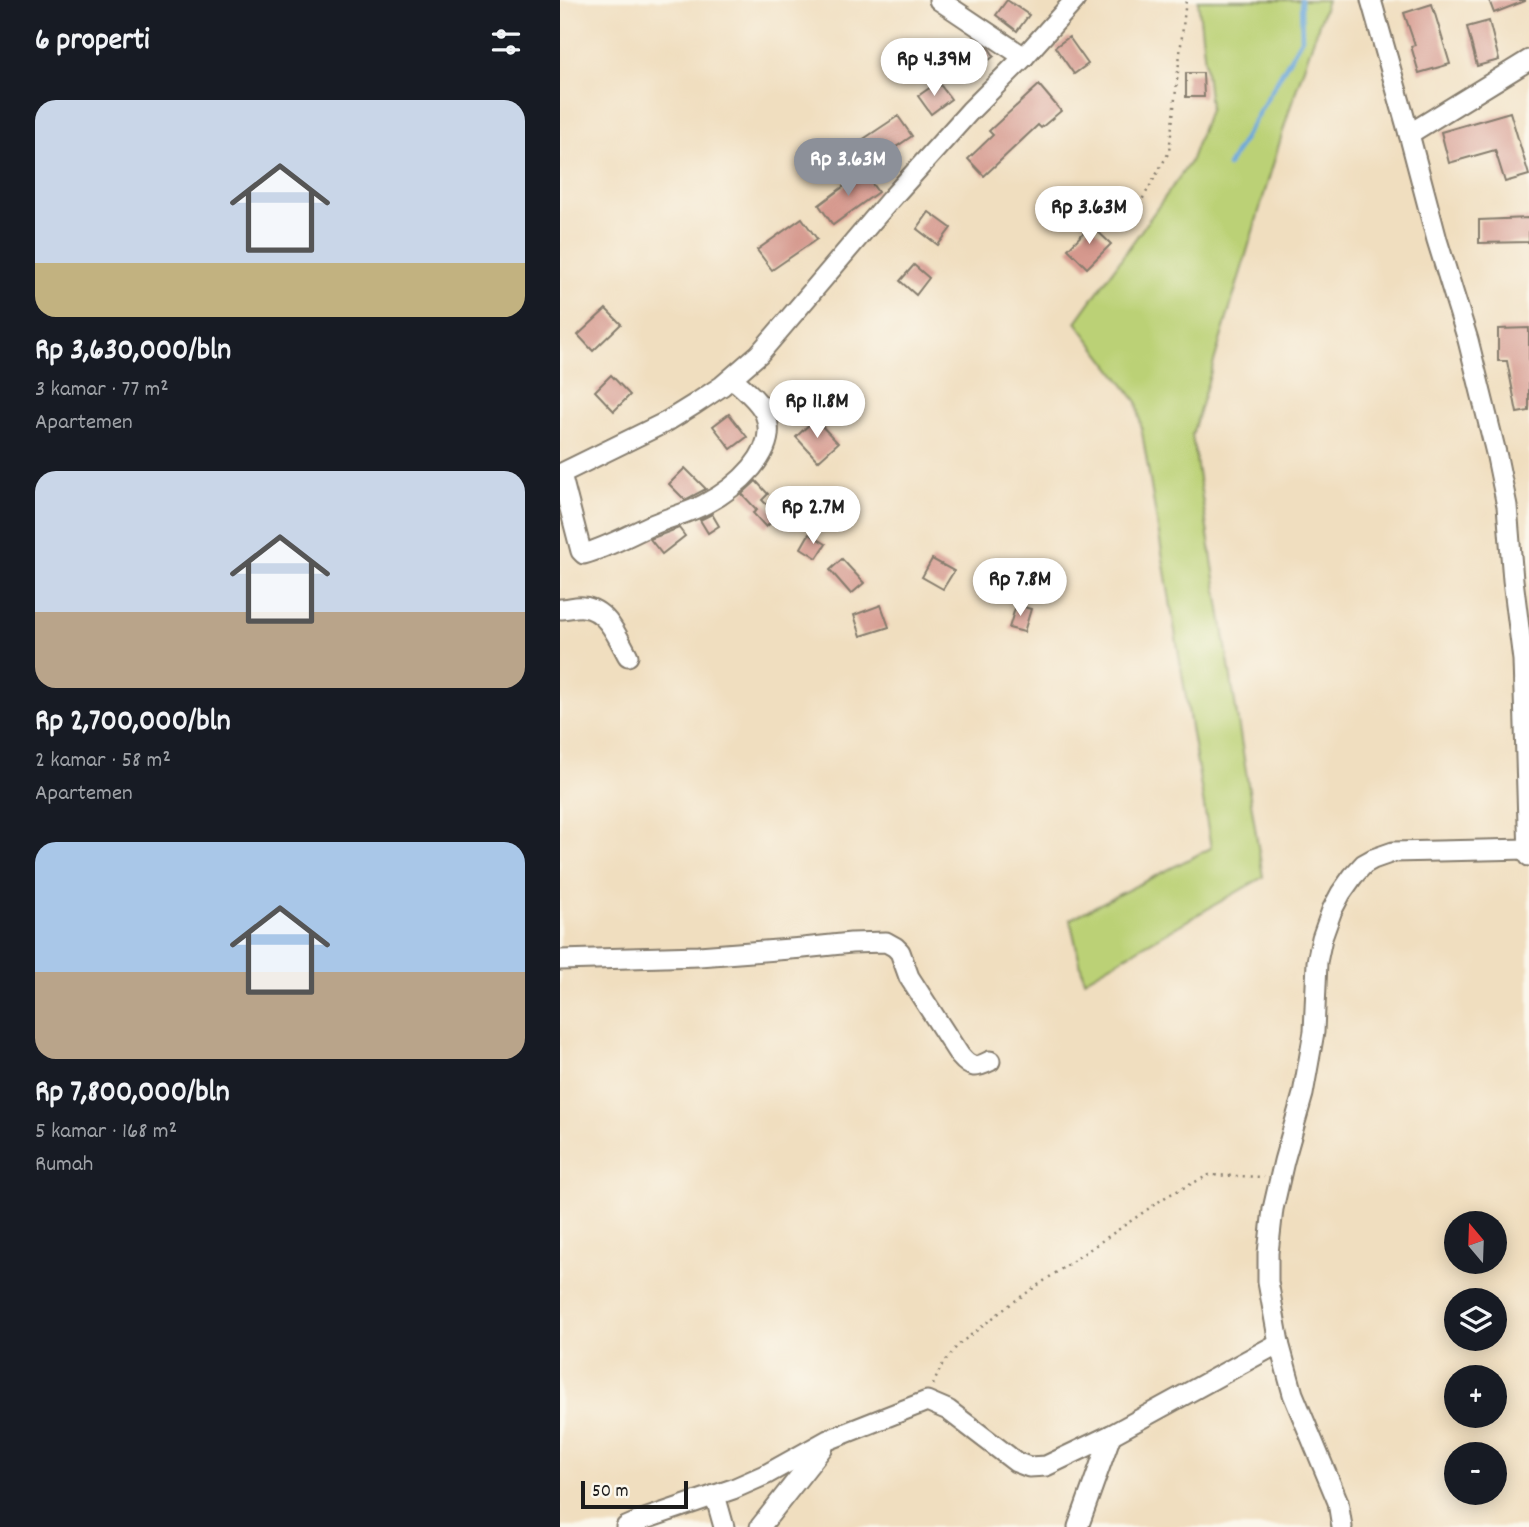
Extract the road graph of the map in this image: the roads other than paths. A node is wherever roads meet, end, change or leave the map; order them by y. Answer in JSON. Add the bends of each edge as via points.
{"nodes":[{"id":1,"x":939,"y":0,"type":"edge"},
{"id":2,"x":1074,"y":0,"type":"edge"},
{"id":3,"x":1371,"y":0,"type":"edge"},
{"id":4,"x":1024,"y":57,"type":"junction"},
{"id":5,"x":1529,"y":60,"type":"edge"},
{"id":6,"x":1409,"y":134,"type":"junction"},
{"id":7,"x":732,"y":378,"type":"junction"},
{"id":8,"x":560,"y":474,"type":"edge"},
{"id":9,"x":560,"y":609,"type":"edge"},
{"id":10,"x":628,"y":656,"type":"dead end"},
{"id":11,"x":1529,"y":852,"type":"edge"},
{"id":12,"x":560,"y":960,"type":"edge"},
{"id":13,"x":990,"y":1061,"type":"dead end"},
{"id":14,"x":1279,"y":1343,"type":"junction"},
{"id":15,"x":1111,"y":1435,"type":"junction"},
{"id":16,"x":828,"y":1440,"type":"junction"},
{"id":17,"x":715,"y":1495,"type":"junction"},
{"id":18,"x":626,"y":1527,"type":"edge"},
{"id":19,"x":724,"y":1527,"type":"edge"},
{"id":20,"x":761,"y":1527,"type":"edge"},
{"id":21,"x":1078,"y":1527,"type":"edge"},
{"id":22,"x":1342,"y":1527,"type":"edge"}],
"edges":[{"from":1,"to":4,"type":"street"},
{"from":2,"to":4,"type":"street"},
{"from":3,"to":6,"type":"street"},
{"from":4,"to":7,"type":"street","via":[[890,200],[759,354]]},
{"from":5,"to":6,"type":"street"},
{"from":6,"to":11,"type":"street","via":[[1468,340],[1507,506],[1522,660]]},
{"from":7,"to":8,"type":"street","via":[[666,422]]},
{"from":7,"to":8,"type":"street","via":[[765,414],[767,444],[753,467],[706,504],[584,554]]},
{"from":9,"to":10,"type":"street","via":[[580,606],[599,611]]},
{"from":11,"to":14,"type":"street","via":[[1393,852],[1364,864],[1332,910],[1317,962],[1314,1032],[1303,1094],[1270,1230],[1268,1282]]},
{"from":12,"to":13,"type":"street","via":[[699,956],[886,942],[900,953],[909,977],[966,1063],[979,1066]]},
{"from":14,"to":15,"type":"street"},
{"from":14,"to":22,"type":"street","via":[[1293,1394],[1338,1502]]},
{"from":15,"to":16,"type":"street","via":[[1046,1466],[1029,1467],[948,1410],[926,1401]]},
{"from":15,"to":21,"type":"street"},
{"from":16,"to":17,"type":"street","via":[[767,1474]]},
{"from":16,"to":20,"type":"street"},
{"from":17,"to":18,"type":"street"},
{"from":17,"to":19,"type":"street"}]}
